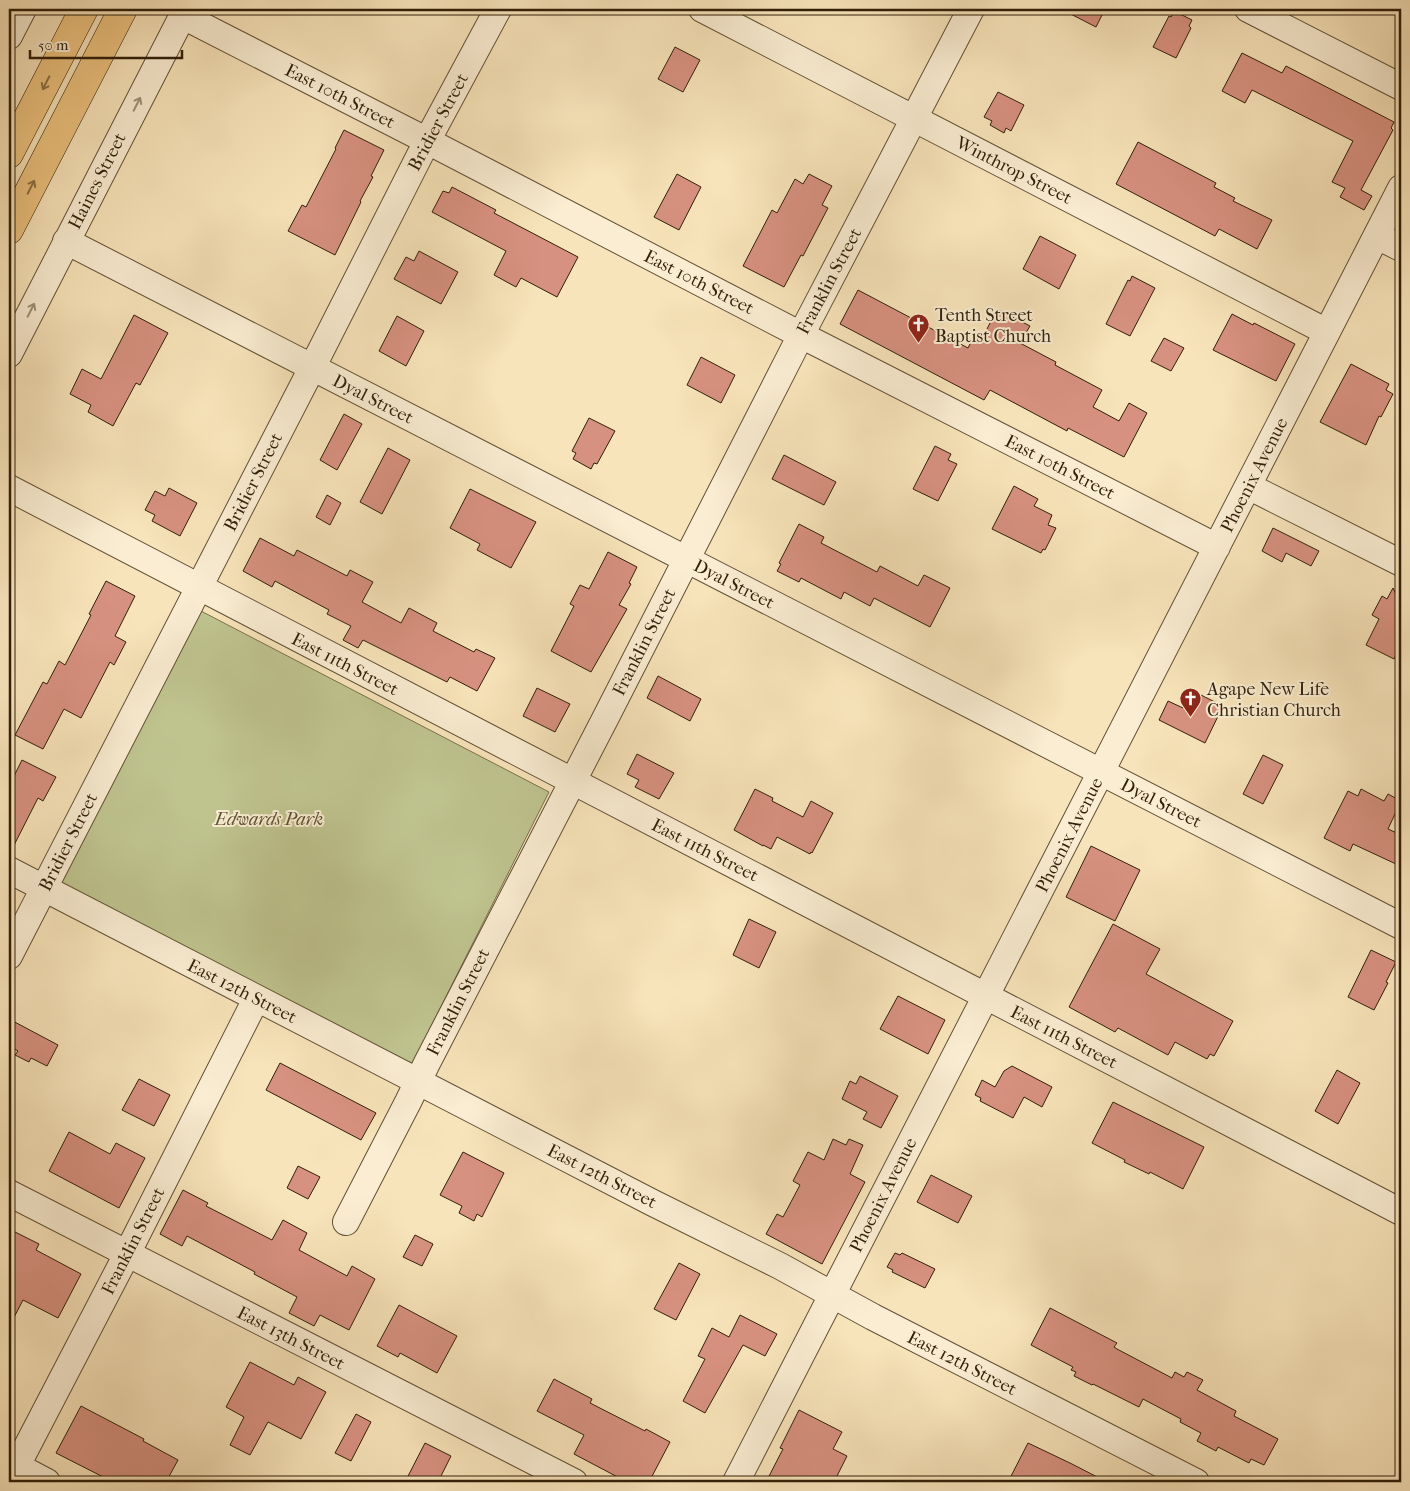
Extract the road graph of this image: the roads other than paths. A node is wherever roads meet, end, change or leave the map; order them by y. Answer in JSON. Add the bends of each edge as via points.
{"nodes":[{"id":1,"x":23,"y":9,"type":"edge"},
{"id":2,"x":84,"y":9,"type":"edge"},
{"id":3,"x":123,"y":9,"type":"edge"},
{"id":4,"x":498,"y":9,"type":"edge"},
{"id":5,"x":702,"y":9,"type":"edge"},
{"id":6,"x":971,"y":9,"type":"edge"},
{"id":7,"x":1248,"y":9,"type":"edge"},
{"id":8,"x":184,"y":12,"type":"edge"},
{"id":9,"x":9,"y":36,"type":"edge"},
{"id":10,"x":1401,"y":87,"type":"edge"},
{"id":11,"x":914,"y":119,"type":"junction"},
{"id":12,"x":427,"y":141,"type":"junction"},
{"id":13,"x":9,"y":154,"type":"edge"},
{"id":14,"x":1401,"y":188,"type":"edge"},
{"id":15,"x":9,"y":230,"type":"edge"},
{"id":16,"x":1377,"y":236,"type":"junction"},
{"id":17,"x":66,"y":241,"type":"junction"},
{"id":18,"x":1401,"y":248,"type":"edge"},
{"id":19,"x":1327,"y":332,"type":"junction"},
{"id":20,"x":801,"y":335,"type":"junction"},
{"id":21,"x":9,"y":354,"type":"edge"},
{"id":22,"x":312,"y":368,"type":"junction"},
{"id":23,"x":1248,"y":486,"type":"junction"},
{"id":24,"x":9,"y":488,"type":"edge"},
{"id":25,"x":1217,"y":547,"type":"junction"},
{"id":26,"x":686,"y":560,"type":"junction"},
{"id":27,"x":1401,"y":563,"type":"edge"},
{"id":28,"x":199,"y":587,"type":"junction"},
{"id":29,"x":1101,"y":772,"type":"junction"},
{"id":30,"x":572,"y":782,"type":"junction"},
{"id":31,"x":9,"y":870,"type":"edge"},
{"id":32,"x":44,"y":888,"type":"junction"},
{"id":33,"x":1401,"y":926,"type":"edge"},
{"id":34,"x":9,"y":956,"type":"edge"},
{"id":35,"x":986,"y":997,"type":"junction"},
{"id":36,"x":256,"y":999,"type":"junction"},
{"id":37,"x":418,"y":1082,"type":"junction"},
{"id":38,"x":9,"y":1193,"type":"edge"},
{"id":39,"x":1401,"y":1212,"type":"edge"},
{"id":40,"x":346,"y":1222,"type":"dead end"},
{"id":41,"x":127,"y":1254,"type":"junction"},
{"id":42,"x":832,"y":1295,"type":"junction"},
{"id":43,"x":11,"y":1470,"type":"edge"},
{"id":44,"x":48,"y":1482,"type":"edge"},
{"id":45,"x":574,"y":1482,"type":"edge"},
{"id":46,"x":736,"y":1482,"type":"edge"},
{"id":47,"x":1196,"y":1482,"type":"edge"}],
"edges":[{"from":1,"to":9,"type":"street"},
{"from":2,"to":13,"type":"highway","one_way":true},
{"from":15,"to":3,"type":"highway","one_way":true},
{"from":4,"to":12,"type":"street","name":"Bridier Street"},
{"from":5,"to":11,"type":"street","name":"Winthrop Street"},
{"from":6,"to":11,"type":"street","name":"Franklin Street"},
{"from":7,"to":10,"type":"street"},
{"from":8,"to":12,"type":"street","name":"East 10th Street"},
{"from":17,"to":8,"type":"street","name":"Haines Street","one_way":true},
{"from":11,"to":19,"type":"street","name":"Winthrop Street"},
{"from":11,"to":20,"type":"street","name":"Franklin Street"},
{"from":12,"to":20,"type":"street","name":"East 10th Street"},
{"from":12,"to":22,"type":"street","name":"Bridier Street"},
{"from":14,"to":16,"type":"street","name":"Phoenix Avenue"},
{"from":16,"to":18,"type":"street"},
{"from":16,"to":19,"type":"street","name":"Phoenix Avenue"},
{"from":21,"to":17,"type":"street","name":"Haines Street","one_way":true},
{"from":17,"to":22,"type":"street","name":"Dyal Street"},
{"from":19,"to":23,"type":"street","name":"Phoenix Avenue"},
{"from":20,"to":25,"type":"street","name":"East 10th Street"},
{"from":20,"to":26,"type":"street","name":"Franklin Street"},
{"from":22,"to":26,"type":"street","name":"Dyal Street"},
{"from":22,"to":28,"type":"street","name":"Bridier Street"},
{"from":23,"to":25,"type":"street","name":"Phoenix Avenue"},
{"from":23,"to":27,"type":"street"},
{"from":24,"to":28,"type":"street","name":"East 11th Street"},
{"from":25,"to":29,"type":"street","name":"Phoenix Avenue"},
{"from":26,"to":29,"type":"street","name":"Dyal Street"},
{"from":26,"to":30,"type":"street","name":"Franklin Street"},
{"from":28,"to":30,"type":"street","name":"East 11th Street"},
{"from":28,"to":32,"type":"street","name":"Bridier Street"},
{"from":29,"to":33,"type":"street","name":"Dyal Street"},
{"from":29,"to":35,"type":"street","name":"Phoenix Avenue"},
{"from":30,"to":35,"type":"street","name":"East 11th Street"},
{"from":30,"to":37,"type":"street","name":"Franklin Street"},
{"from":31,"to":32,"type":"street","name":"East 12th Street"},
{"from":32,"to":34,"type":"street","name":"Bridier Street"},
{"from":32,"to":36,"type":"street","name":"East 12th Street"},
{"from":35,"to":39,"type":"street","name":"East 11th Street"},
{"from":35,"to":42,"type":"street","name":"Phoenix Avenue"},
{"from":36,"to":37,"type":"street","name":"East 12th Street"},
{"from":36,"to":41,"type":"street","name":"Franklin Street"},
{"from":37,"to":40,"type":"street","name":"Franklin Street"},
{"from":37,"to":42,"type":"street","name":"East 12th Street"},
{"from":38,"to":41,"type":"street","name":"East 13th Street"},
{"from":41,"to":43,"type":"street","name":"Franklin Street"},
{"from":41,"to":45,"type":"street","name":"East 13th Street"},
{"from":42,"to":46,"type":"street","name":"Phoenix Avenue"},
{"from":42,"to":47,"type":"street","name":"East 12th Street"},
{"from":43,"to":44,"type":"street"}]}
